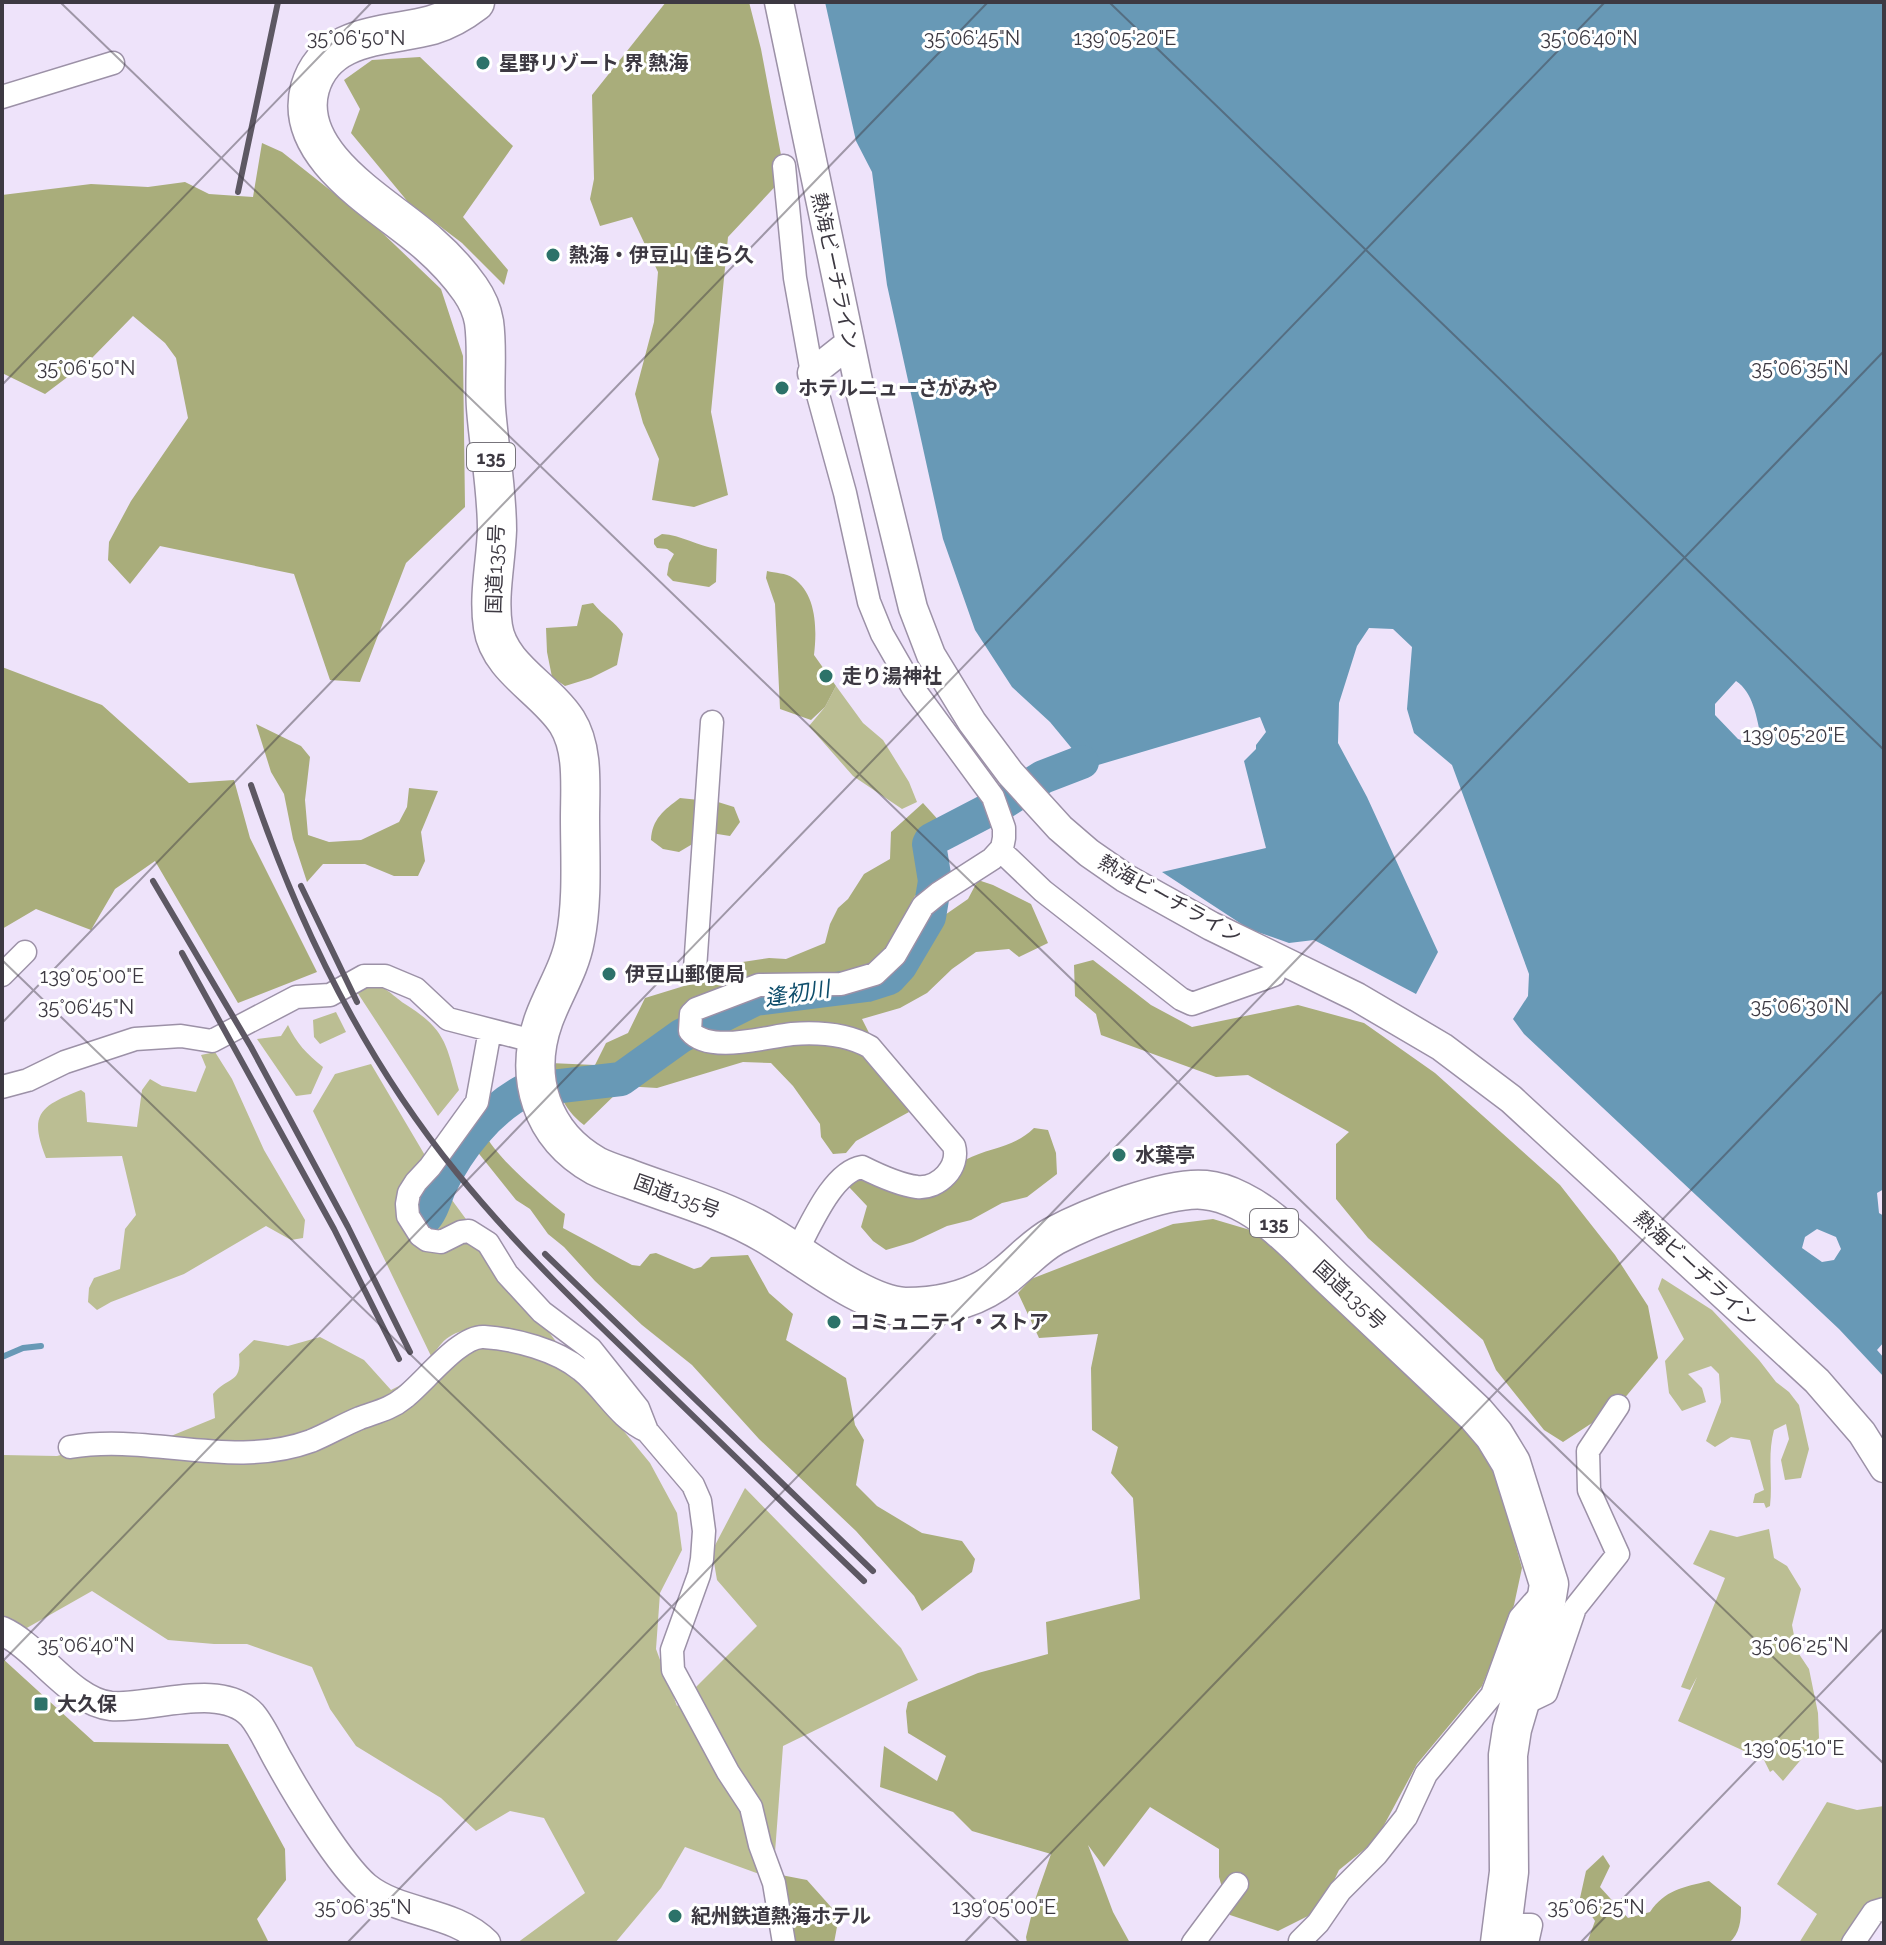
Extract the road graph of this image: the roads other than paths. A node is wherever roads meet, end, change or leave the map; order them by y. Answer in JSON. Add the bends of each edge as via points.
{"nodes":[{"id":1,"x":475,"y":2,"type":"edge"},
{"id":2,"x":779,"y":2,"type":"edge"},
{"id":3,"x":113,"y":63,"type":"dead end"},
{"id":4,"x":2,"y":97,"type":"edge"},
{"id":5,"x":784,"y":166,"type":"dead end"},
{"id":6,"x":850,"y":343,"type":"junction"},
{"id":7,"x":812,"y":373,"type":"junction"},
{"id":8,"x":712,"y":722,"type":"dead end"},
{"id":9,"x":1000,"y":850,"type":"junction"},
{"id":10,"x":25,"y":952,"type":"dead end"},
{"id":11,"x":695,"y":969,"type":"dead end"},
{"id":12,"x":2,"y":975,"type":"edge"},
{"id":13,"x":1274,"y":975,"type":"dead end"},
{"id":14,"x":490,"y":1030,"type":"junction"},
{"id":15,"x":536,"y":1049,"type":"junction"},
{"id":16,"x":2,"y":1087,"type":"edge"},
{"id":17,"x":796,"y":1252,"type":"junction"},
{"id":18,"x":1618,"y":1406,"type":"dead end"},
{"id":19,"x":647,"y":1431,"type":"junction"},
{"id":20,"x":70,"y":1447,"type":"dead end"},
{"id":21,"x":1884,"y":1468,"type":"edge"},
{"id":22,"x":1549,"y":1584,"type":"junction"},
{"id":23,"x":2,"y":1631,"type":"edge"},
{"id":24,"x":1519,"y":1706,"type":"junction"},
{"id":25,"x":1237,"y":1884,"type":"dead end"},
{"id":26,"x":1884,"y":1909,"type":"edge"},
{"id":27,"x":1510,"y":1937,"type":"edge"},
{"id":28,"x":1300,"y":1941,"type":"dead end"},
{"id":29,"x":486,"y":1943,"type":"edge"},
{"id":30,"x":784,"y":1943,"type":"edge"},
{"id":31,"x":1193,"y":1943,"type":"edge"},
{"id":32,"x":1853,"y":1943,"type":"edge"}],
"edges":[{"from":1,"to":15,"type":"highway","name":"国道135号","number":"135","via":[[449,19],[356,40],[334,52],[311,84],[307,107],[314,133],[335,165],[455,269],[484,320],[497,520],[493,632],[509,661],[566,720],[579,756],[577,931]]},
{"from":2,"to":6,"type":"street","name":"熱海ビーチライン"},
{"from":3,"to":4,"type":"street"},
{"from":5,"to":7,"type":"street","via":[[795,278]]},
{"from":6,"to":7,"type":"street"},
{"from":6,"to":21,"type":"street","name":"熱海ビーチライン","via":[[913,608],[926,643],[972,722],[1042,808],[1089,853],[1125,878],[1357,997],[1442,1047],[1511,1099],[1817,1381]]},
{"from":7,"to":9,"type":"street","via":[[877,624],[913,688],[993,797],[1004,828]]},
{"from":8,"to":11,"type":"street"},
{"from":9,"to":13,"type":"street","via":[[1043,891],[1181,999],[1203,1002]]},
{"from":9,"to":17,"type":"street","via":[[923,906],[895,955],[875,974],[841,984],[759,985],[691,1014],[690,1031],[709,1042],[792,1034],[861,1041],[954,1146],[949,1173],[928,1185],[918,1187],[862,1167],[840,1178]]},
{"from":10,"to":12,"type":"street"},
{"from":14,"to":15,"type":"street"},
{"from":14,"to":16,"type":"street","via":[[448,1019],[416,989],[385,976],[364,976],[330,995],[296,997],[212,1041],[181,1036],[135,1039]]},
{"from":14,"to":19,"type":"street","via":[[477,1102],[409,1193],[408,1216],[427,1240],[441,1242],[469,1231],[488,1243],[518,1288],[591,1349],[638,1408]]},
{"from":15,"to":17,"type":"highway","name":"国道135号","number":"135","via":[[541,1108],[573,1149],[598,1167],[734,1217]]},
{"from":17,"to":22,"type":"highway","name":"国道135号","number":"135","via":[[887,1305],[946,1304],[987,1291],[1053,1236],[1143,1200],[1188,1191],[1226,1195],[1270,1219],[1494,1435],[1511,1463]]},
{"from":18,"to":24,"type":"street","via":[[1588,1451],[1589,1490],[1618,1554],[1575,1608],[1546,1693]]},
{"from":19,"to":20,"type":"street","via":[[618,1411],[582,1370],[552,1351],[482,1336],[467,1340],[388,1409],[310,1441],[258,1453],[128,1442]]},
{"from":19,"to":30,"type":"street","via":[[693,1485],[704,1531],[699,1575],[672,1650],[673,1670],[751,1807],[774,1883]]},
{"from":22,"to":24,"type":"highway","name":"国道135号","number":"135"},
{"from":22,"to":28,"type":"street","via":[[1520,1618],[1492,1695],[1426,1774],[1406,1817]]},
{"from":23,"to":29,"type":"street","via":[[84,1695],[107,1706],[209,1698],[236,1703],[252,1716],[292,1784],[366,1887],[471,1928]]},
{"from":24,"to":27,"type":"highway","name":"国道135号","number":"135","via":[[1508,1755]]},
{"from":25,"to":31,"type":"street"},
{"from":26,"to":32,"type":"street","via":[[1874,1912]]}]}
